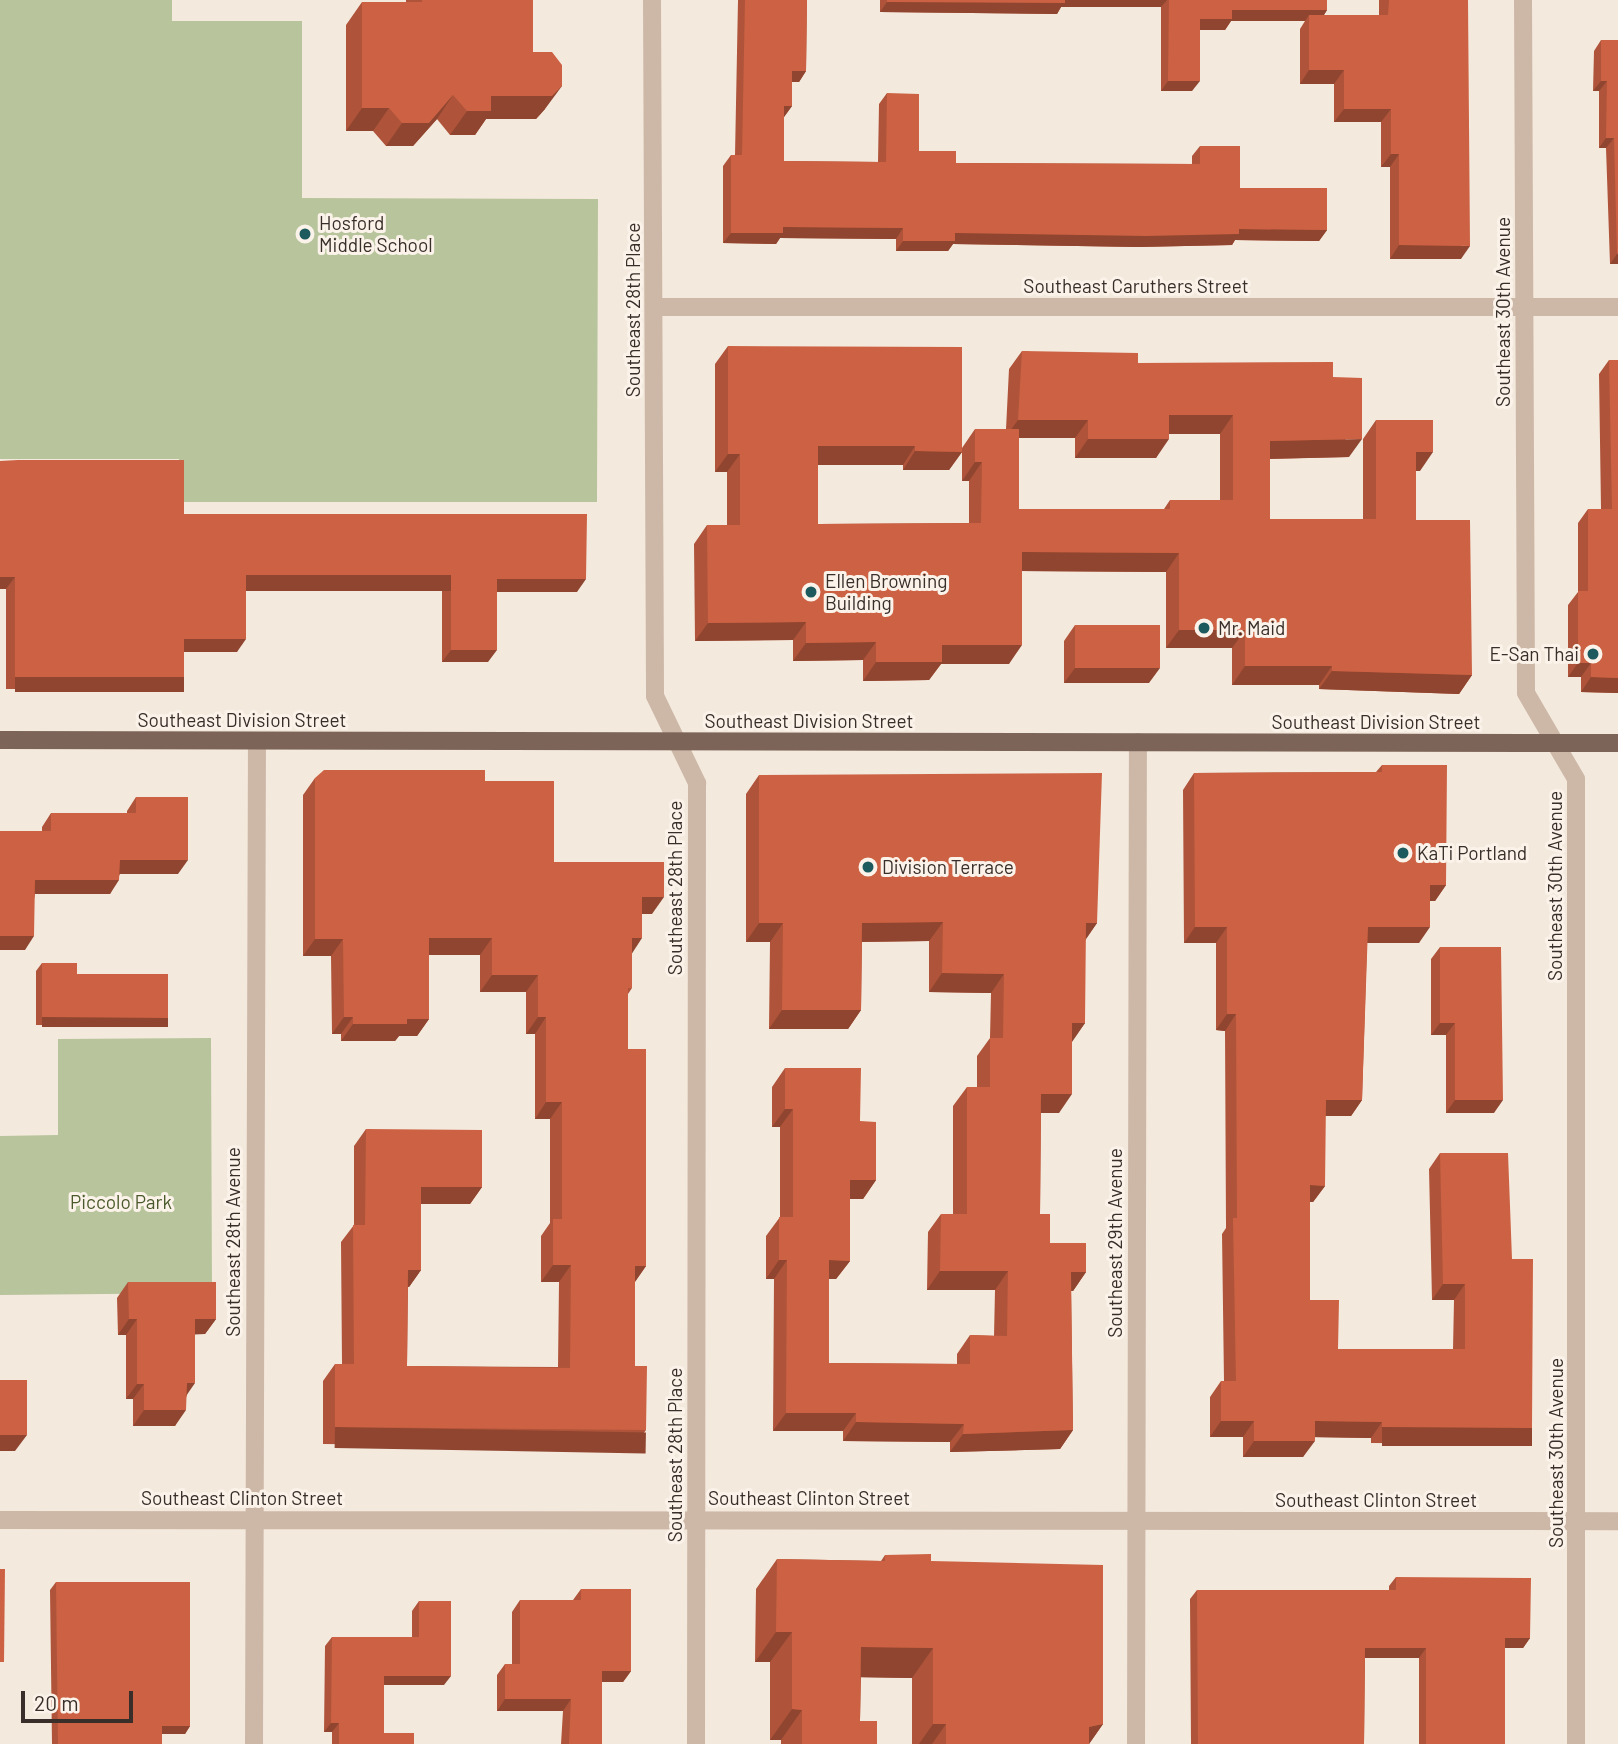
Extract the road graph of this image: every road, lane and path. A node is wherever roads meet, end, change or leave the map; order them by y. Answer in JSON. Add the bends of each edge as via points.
{"nodes":[{"id":1,"x":652,"y":0,"type":"edge"},
{"id":2,"x":1523,"y":0,"type":"edge"},
{"id":3,"x":1524,"y":306,"type":"junction"},
{"id":4,"x":654,"y":307,"type":"junction"},
{"id":5,"x":1618,"y":307,"type":"edge"},
{"id":6,"x":0,"y":740,"type":"edge"},
{"id":7,"x":257,"y":741,"type":"junction"},
{"id":8,"x":677,"y":741,"type":"junction"},
{"id":9,"x":1138,"y":742,"type":"junction"},
{"id":10,"x":1554,"y":743,"type":"junction"},
{"id":11,"x":1618,"y":743,"type":"edge"},
{"id":12,"x":696,"y":1519,"type":"junction"},
{"id":13,"x":0,"y":1520,"type":"edge"},
{"id":14,"x":254,"y":1520,"type":"junction"},
{"id":15,"x":1135,"y":1520,"type":"junction"},
{"id":16,"x":1578,"y":1521,"type":"junction"},
{"id":17,"x":1618,"y":1521,"type":"edge"},
{"id":18,"x":254,"y":1744,"type":"edge"},
{"id":19,"x":696,"y":1744,"type":"edge"},
{"id":20,"x":1136,"y":1744,"type":"edge"},
{"id":21,"x":1576,"y":1744,"type":"edge"}],
"edges":[{"from":1,"to":4,"type":"street","name":"Southeast 28th Place"},
{"from":2,"to":3,"type":"street","name":"Southeast 30th Avenue"},
{"from":3,"to":4,"type":"street","name":"Southeast Caruthers Street"},
{"from":3,"to":5,"type":"street","name":"Southeast Caruthers Street"},
{"from":3,"to":10,"type":"street","name":"Southeast 30th Avenue","via":[[1526,693]]},
{"from":4,"to":8,"type":"street","name":"Southeast 28th Place","via":[[655,696]]},
{"from":6,"to":7,"type":"main road","name":"Southeast Division Street"},
{"from":7,"to":8,"type":"main road","name":"Southeast Division Street"},
{"from":7,"to":14,"type":"street","name":"Southeast 28th Avenue"},
{"from":8,"to":9,"type":"main road","name":"Southeast Division Street"},
{"from":8,"to":12,"type":"street","name":"Southeast 28th Place","via":[[697,783]]},
{"from":9,"to":10,"type":"main road","name":"Southeast Division Street"},
{"from":9,"to":15,"type":"street","name":"Southeast 29th Avenue"},
{"from":10,"to":11,"type":"main road","name":"Southeast Division Street"},
{"from":10,"to":16,"type":"street","name":"Southeast 30th Avenue","via":[[1576,779]]},
{"from":12,"to":14,"type":"street","name":"Southeast Clinton Street"},
{"from":12,"to":15,"type":"street","name":"Southeast Clinton Street"},
{"from":12,"to":19,"type":"street","name":"Southeast 28th Place"},
{"from":13,"to":14,"type":"street","name":"Southeast Clinton Street"},
{"from":14,"to":18,"type":"street","name":"Southeast 28th Avenue"},
{"from":15,"to":16,"type":"street","name":"Southeast Clinton Street"},
{"from":15,"to":20,"type":"street","name":"Southeast 29th Avenue"},
{"from":16,"to":17,"type":"street","name":"Southeast Clinton Street"},
{"from":16,"to":21,"type":"street","name":"Southeast 30th Avenue"}]}
